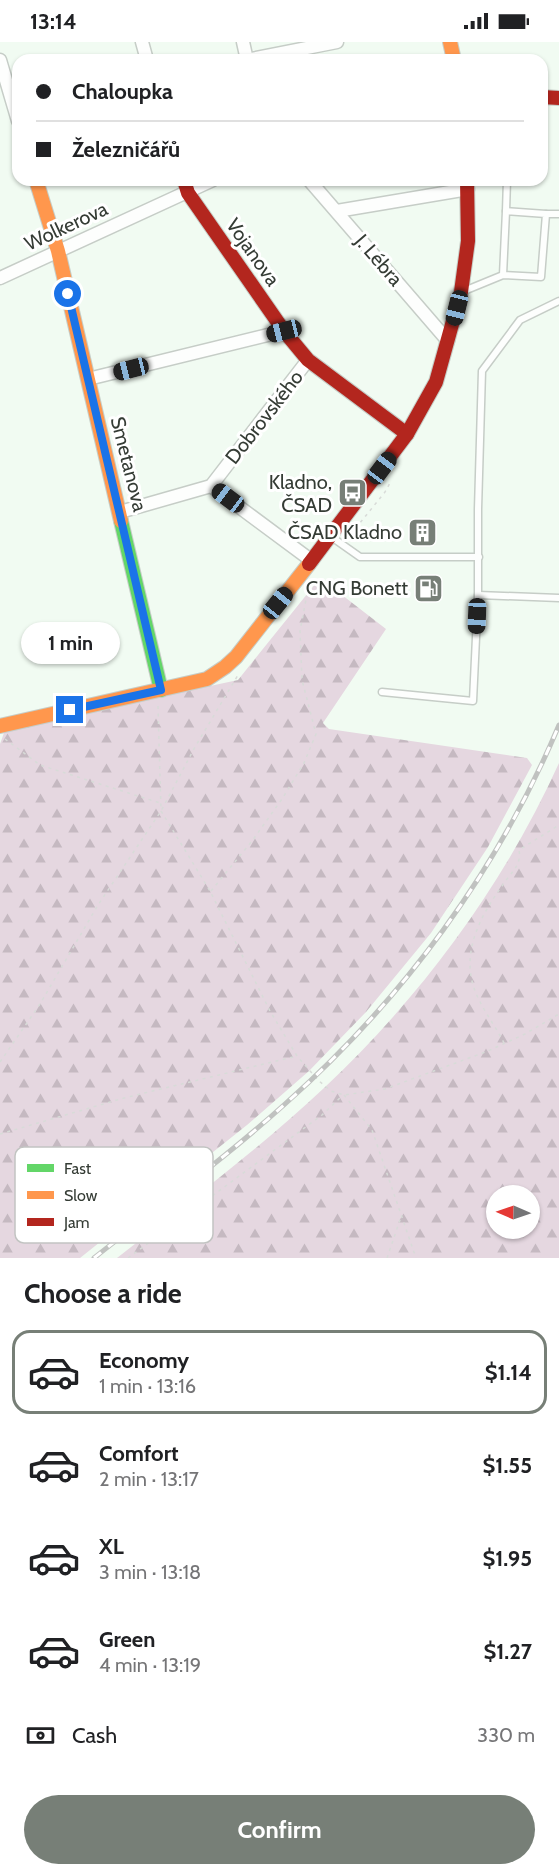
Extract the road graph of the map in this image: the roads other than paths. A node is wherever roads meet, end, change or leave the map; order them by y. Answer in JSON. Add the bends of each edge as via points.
{"nodes":[{"id":1,"x":337,"y":42,"type":"edge"},
{"id":2,"x":277,"y":54,"type":"edge"},
{"id":3,"x":0,"y":60,"type":"edge"},
{"id":4,"x":12,"y":101,"type":"edge"},
{"id":5,"x":38,"y":186,"type":"edge"},
{"id":6,"x":186,"y":186,"type":"edge"},
{"id":7,"x":314,"y":186,"type":"edge"},
{"id":8,"x":463,"y":186,"type":"edge"},
{"id":9,"x":468,"y":186,"type":"edge"},
{"id":10,"x":507,"y":186,"type":"edge"},
{"id":11,"x":337,"y":211,"type":"junction"},
{"id":12,"x":506,"y":211,"type":"junction"},
{"id":13,"x":546,"y":214,"type":"junction"},
{"id":14,"x":559,"y":214,"type":"edge"},
{"id":15,"x":58,"y":251,"type":"junction"},
{"id":16,"x":503,"y":275,"type":"junction"},
{"id":17,"x":0,"y":278,"type":"edge"},
{"id":18,"x":461,"y":292,"type":"junction"},
{"id":19,"x":559,"y":301,"type":"edge"},
{"id":20,"x":284,"y":331,"type":"junction"},
{"id":21,"x":448,"y":341,"type":"junction"},
{"id":22,"x":308,"y":360,"type":"junction"},
{"id":23,"x":88,"y":379,"type":"junction"},
{"id":24,"x":407,"y":434,"type":"junction"},
{"id":25,"x":211,"y":486,"type":"junction"},
{"id":26,"x":120,"y":512,"type":"junction"},
{"id":27,"x":331,"y":536,"type":"junction"},
{"id":28,"x":479,"y":556,"type":"junction"},
{"id":29,"x":312,"y":561,"type":"junction"},
{"id":30,"x":478,"y":595,"type":"junction"},
{"id":31,"x":559,"y":598,"type":"edge"},
{"id":32,"x":159,"y":690,"type":"junction"},
{"id":33,"x":382,"y":692,"type":"dead end"},
{"id":34,"x":1,"y":731,"type":"edge"}],
"edges":[{"from":1,"to":2,"type":"street"},
{"from":3,"to":4,"type":"street"},
{"from":5,"to":15,"type":"street","name":"Smetanova"},
{"from":6,"to":15,"type":"street","name":"Wolkerova"},
{"from":6,"to":20,"type":"street","name":"Vojanova"},
{"from":7,"to":11,"type":"street","name":"J. Lébra"},
{"from":8,"to":11,"type":"street"},
{"from":9,"to":18,"type":"street","via":[[468,241]]},
{"from":10,"to":12,"type":"lane"},
{"from":11,"to":21,"type":"street","name":"J. Lébra"},
{"from":12,"to":13,"type":"lane"},
{"from":12,"to":16,"type":"lane"},
{"from":13,"to":14,"type":"lane"},
{"from":13,"to":16,"type":"lane","via":[[541,277]]},
{"from":15,"to":17,"type":"street","name":"Wolkerova"},
{"from":15,"to":23,"type":"street","name":"Smetanova"},
{"from":16,"to":18,"type":"lane"},
{"from":18,"to":21,"type":"street"},
{"from":19,"to":28,"type":"lane","via":[[520,320],[482,371]]},
{"from":20,"to":22,"type":"street","name":"Vojanova"},
{"from":20,"to":23,"type":"street"},
{"from":21,"to":24,"type":"street","via":[[436,382]]},
{"from":22,"to":24,"type":"street","name":"Vojanova"},
{"from":22,"to":25,"type":"street","name":"Dobrovského"},
{"from":23,"to":26,"type":"street","name":"Smetanova"},
{"from":24,"to":27,"type":"street"},
{"from":25,"to":26,"type":"street"},
{"from":25,"to":29,"type":"street"},
{"from":26,"to":32,"type":"street","name":"Smetanova"},
{"from":27,"to":28,"type":"lane","via":[[360,557]]},
{"from":27,"to":29,"type":"street"},
{"from":28,"to":30,"type":"lane"},
{"from":29,"to":32,"type":"street","via":[[225,667],[207,679]]},
{"from":30,"to":31,"type":"lane"},
{"from":30,"to":33,"type":"lane","via":[[473,701]]},
{"from":32,"to":34,"type":"street"}]}
